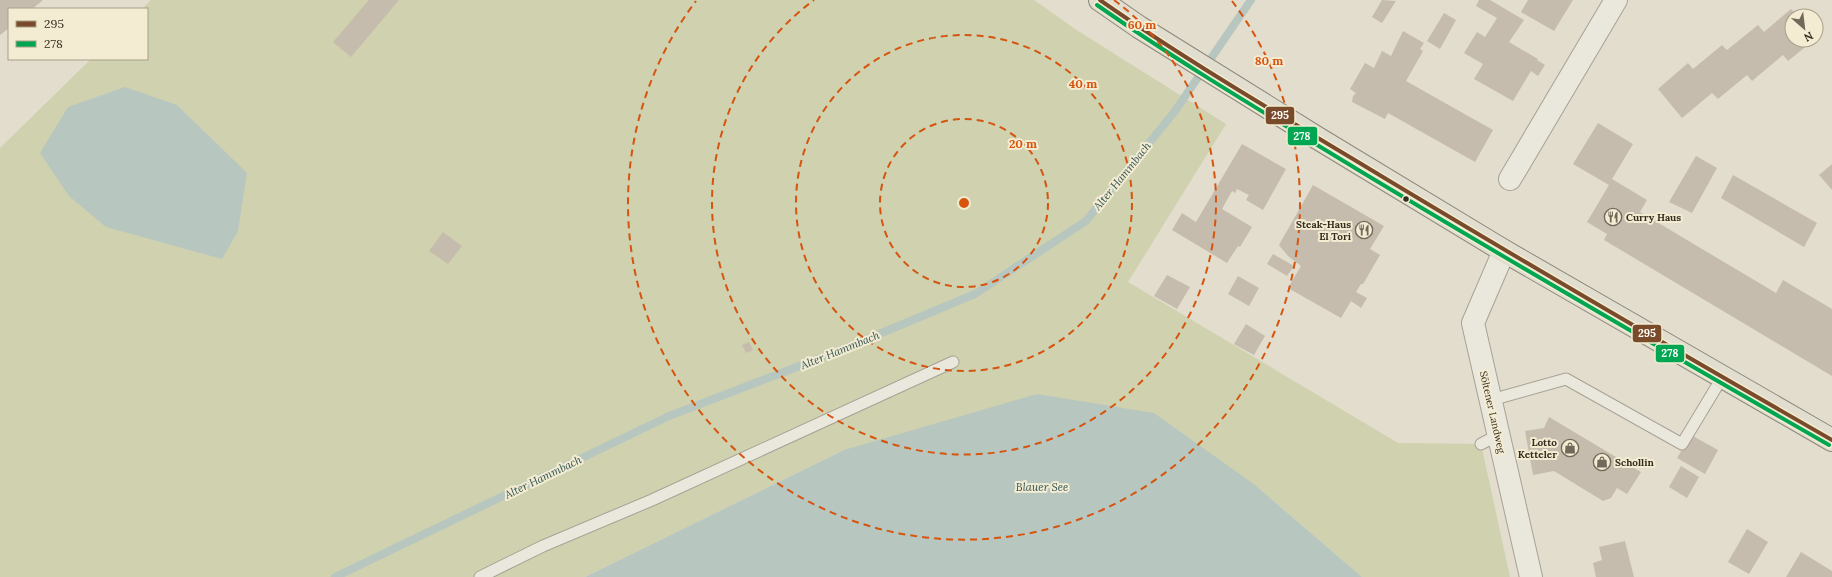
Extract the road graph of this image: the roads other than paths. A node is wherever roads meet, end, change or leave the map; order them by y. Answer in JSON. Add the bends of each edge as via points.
{"nodes":[{"id":1,"x":1100,"y":0,"type":"edge"},
{"id":2,"x":1616,"y":0,"type":"edge"},
{"id":3,"x":1510,"y":179,"type":"dead end"},
{"id":4,"x":1504,"y":251,"type":"junction"},
{"id":5,"x":953,"y":362,"type":"dead end"},
{"id":6,"x":1723,"y":376,"type":"junction"},
{"id":7,"x":1490,"y":400,"type":"junction"},
{"id":8,"x":1832,"y":440,"type":"edge"},
{"id":9,"x":480,"y":577,"type":"edge"},
{"id":10,"x":1531,"y":577,"type":"edge"}],
"edges":[{"from":1,"to":4,"type":"main road","via":[[1246,94]]},
{"from":2,"to":3,"type":"street"},
{"from":4,"to":6,"type":"main road"},
{"from":4,"to":7,"type":"street","name":"Söltener Landweg","via":[[1473,323]]},
{"from":5,"to":9,"type":"lane","via":[[652,500],[543,546]]},
{"from":6,"to":7,"type":"lane","via":[[1682,444],[1566,379]]},
{"from":6,"to":8,"type":"main road"},
{"from":7,"to":10,"type":"street","name":"Söltener Landweg","via":[[1490,440]]}]}
